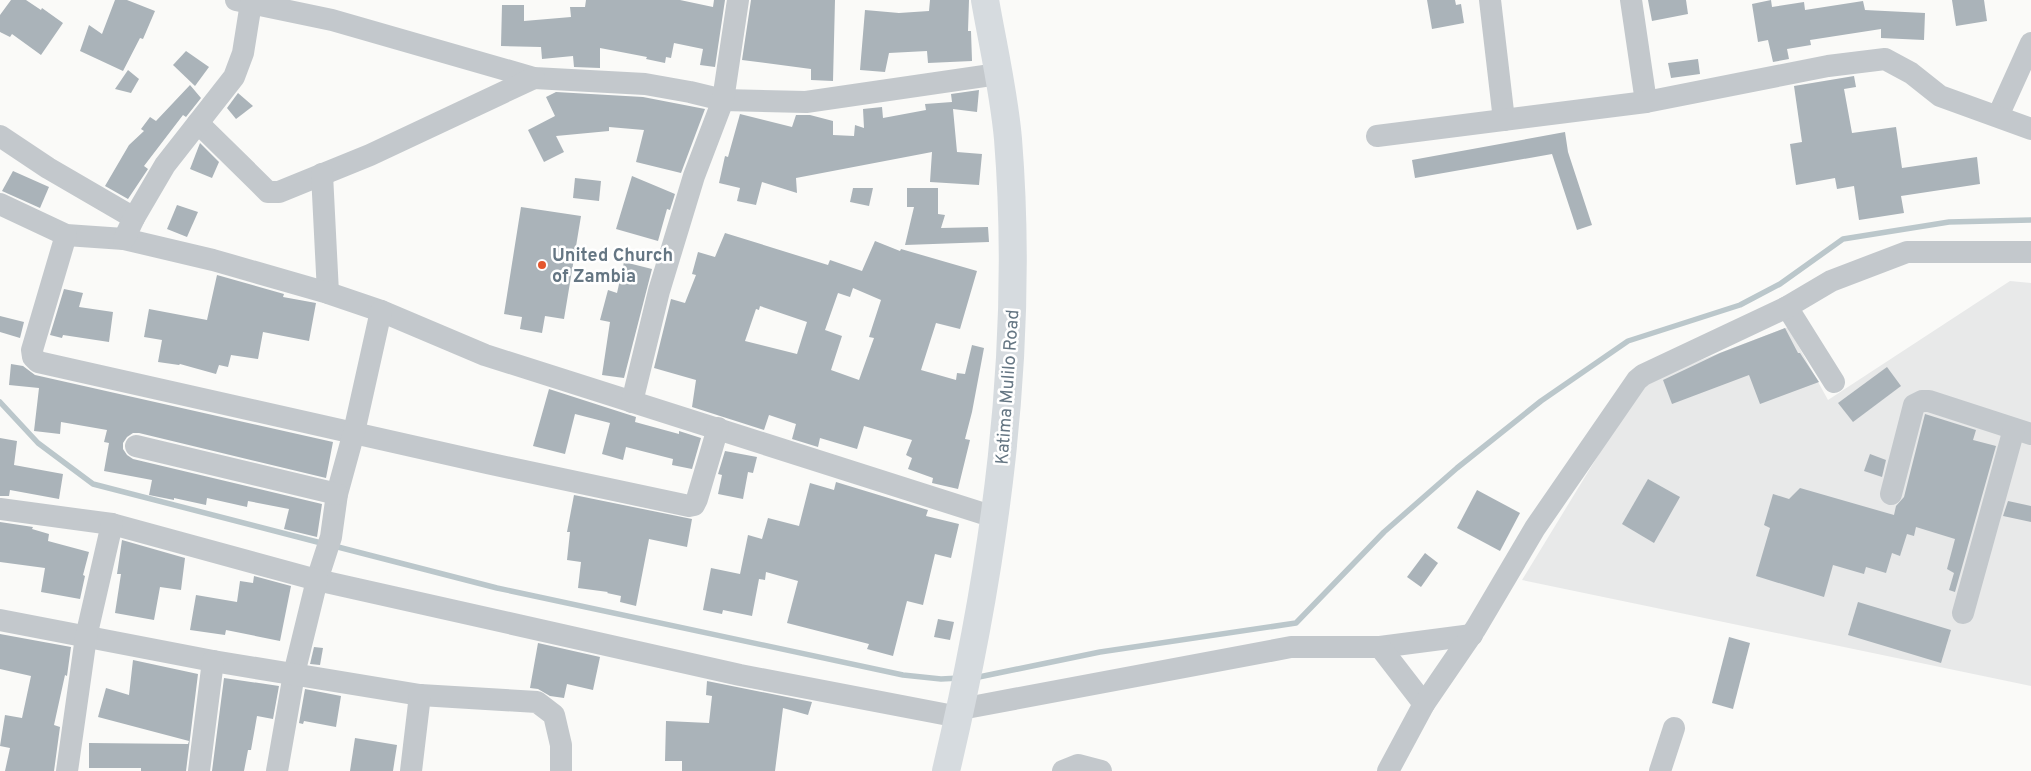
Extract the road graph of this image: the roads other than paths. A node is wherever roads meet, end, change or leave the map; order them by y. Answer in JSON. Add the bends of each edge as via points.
{"nodes":[{"id":1,"x":738,"y":0,"type":"edge"},
{"id":2,"x":985,"y":0,"type":"edge"},
{"id":3,"x":1490,"y":0,"type":"edge"},
{"id":4,"x":1630,"y":0,"type":"edge"},
{"id":5,"x":243,"y":2,"type":"edge"},
{"id":6,"x":332,"y":10,"type":"edge"},
{"id":7,"x":2031,"y":43,"type":"edge"},
{"id":8,"x":998,"y":74,"type":"junction"},
{"id":9,"x":534,"y":78,"type":"junction"},
{"id":10,"x":723,"y":100,"type":"junction"},
{"id":11,"x":1646,"y":102,"type":"junction"},
{"id":12,"x":1998,"y":116,"type":"junction"},
{"id":13,"x":1504,"y":120,"type":"junction"},
{"id":14,"x":198,"y":123,"type":"junction"},
{"id":15,"x":2031,"y":129,"type":"edge"},
{"id":16,"x":0,"y":136,"type":"edge"},
{"id":17,"x":1377,"y":136,"type":"dead end"},
{"id":18,"x":322,"y":174,"type":"junction"},
{"id":19,"x":0,"y":204,"type":"edge"},
{"id":20,"x":134,"y":218,"type":"junction"},
{"id":21,"x":66,"y":235,"type":"junction"},
{"id":22,"x":124,"y":239,"type":"junction"},
{"id":23,"x":2031,"y":252,"type":"edge"},
{"id":24,"x":328,"y":293,"type":"junction"},
{"id":25,"x":1787,"y":306,"type":"junction"},
{"id":26,"x":381,"y":311,"type":"junction"},
{"id":27,"x":1834,"y":382,"type":"dead end"},
{"id":28,"x":632,"y":402,"type":"junction"},
{"id":29,"x":718,"y":428,"type":"junction"},
{"id":30,"x":354,"y":432,"type":"junction"},
{"id":31,"x":2023,"y":432,"type":"edge"},
{"id":32,"x":136,"y":446,"type":"dead end"},
{"id":33,"x":337,"y":494,"type":"junction"},
{"id":34,"x":1891,"y":494,"type":"dead end"},
{"id":35,"x":0,"y":509,"type":"edge"},
{"id":36,"x":994,"y":517,"type":"junction"},
{"id":37,"x":112,"y":524,"type":"junction"},
{"id":38,"x":319,"y":572,"type":"junction"},
{"id":39,"x":1963,"y":613,"type":"dead end"},
{"id":40,"x":0,"y":620,"type":"edge"},
{"id":41,"x":1472,"y":635,"type":"junction"},
{"id":42,"x":86,"y":637,"type":"junction"},
{"id":43,"x":1380,"y":647,"type":"junction"},
{"id":44,"x":213,"y":661,"type":"junction"},
{"id":45,"x":294,"y":674,"type":"junction"},
{"id":46,"x":420,"y":695,"type":"junction"},
{"id":47,"x":963,"y":696,"type":"junction"},
{"id":48,"x":1424,"y":704,"type":"junction"},
{"id":49,"x":1674,"y":728,"type":"dead end"},
{"id":50,"x":67,"y":771,"type":"edge"},
{"id":51,"x":199,"y":771,"type":"edge"},
{"id":52,"x":277,"y":771,"type":"edge"},
{"id":53,"x":411,"y":771,"type":"edge"},
{"id":54,"x":561,"y":771,"type":"edge"},
{"id":55,"x":946,"y":771,"type":"edge"},
{"id":56,"x":1063,"y":771,"type":"edge"},
{"id":57,"x":1101,"y":771,"type":"edge"},
{"id":58,"x":1388,"y":771,"type":"edge"},
{"id":59,"x":1660,"y":771,"type":"edge"}],
"edges":[{"from":1,"to":10,"type":"street"},
{"from":2,"to":8,"type":"main road","name":"Katima Mulilo Road"},
{"from":3,"to":13,"type":"street"},
{"from":4,"to":11,"type":"street"},
{"from":5,"to":6,"type":"street"},
{"from":5,"to":14,"type":"street","via":[[242,53],[234,77]]},
{"from":6,"to":9,"type":"street"},
{"from":7,"to":12,"type":"street"},
{"from":8,"to":10,"type":"street","via":[[806,102]]},
{"from":8,"to":36,"type":"main road","name":"Katima Mulilo Road","via":[[1008,147],[1012,212],[1012,303],[1002,464]]},
{"from":9,"to":10,"type":"street","via":[[645,84]]},
{"from":9,"to":18,"type":"street"},
{"from":10,"to":28,"type":"street","via":[[694,176],[662,282]]},
{"from":11,"to":12,"type":"street","via":[[1885,58],[1911,72],[1940,96]]},
{"from":11,"to":13,"type":"street"},
{"from":12,"to":15,"type":"street"},
{"from":13,"to":17,"type":"street"},
{"from":14,"to":18,"type":"street","via":[[268,192],[279,192]]},
{"from":14,"to":20,"type":"street","via":[[165,165]]},
{"from":16,"to":20,"type":"street"},
{"from":18,"to":24,"type":"street"},
{"from":19,"to":21,"type":"street"},
{"from":20,"to":22,"type":"street"},
{"from":21,"to":22,"type":"street"},
{"from":21,"to":30,"type":"street","via":[[32,350],[38,362]]},
{"from":22,"to":24,"type":"street","via":[[214,260]]},
{"from":23,"to":25,"type":"street","via":[[1907,252],[1831,281]]},
{"from":24,"to":26,"type":"street"},
{"from":25,"to":27,"type":"street"},
{"from":25,"to":41,"type":"street","via":[[1637,380],[1536,528]]},
{"from":26,"to":28,"type":"street","via":[[485,355]]},
{"from":26,"to":30,"type":"street"},
{"from":28,"to":29,"type":"street"},
{"from":29,"to":30,"type":"street","via":[[697,500],[689,506]]},
{"from":29,"to":36,"type":"street"},
{"from":30,"to":33,"type":"street"},
{"from":31,"to":34,"type":"street","via":[[1922,401],[1914,405]]},
{"from":31,"to":39,"type":"street"},
{"from":32,"to":33,"type":"street"},
{"from":33,"to":38,"type":"street","via":[[330,537]]},
{"from":35,"to":37,"type":"street"},
{"from":36,"to":47,"type":"main road","name":"Katima Mulilo Road"},
{"from":37,"to":38,"type":"street"},
{"from":37,"to":42,"type":"street"},
{"from":38,"to":45,"type":"street"},
{"from":38,"to":47,"type":"street","via":[[740,675]]},
{"from":40,"to":42,"type":"street"},
{"from":41,"to":43,"type":"street"},
{"from":41,"to":48,"type":"street"},
{"from":42,"to":44,"type":"street"},
{"from":42,"to":50,"type":"street"},
{"from":43,"to":47,"type":"street","via":[[1291,647]]},
{"from":43,"to":48,"type":"street"},
{"from":44,"to":45,"type":"street"},
{"from":44,"to":51,"type":"street"},
{"from":45,"to":46,"type":"street"},
{"from":45,"to":52,"type":"street"},
{"from":46,"to":53,"type":"street"},
{"from":46,"to":54,"type":"street","via":[[537,702],[554,715],[561,745]]},
{"from":47,"to":55,"type":"main road","name":"Katima Mulilo Road"},
{"from":48,"to":58,"type":"street"},
{"from":49,"to":59,"type":"street"},
{"from":56,"to":57,"type":"street","via":[[1078,765]]}]}
